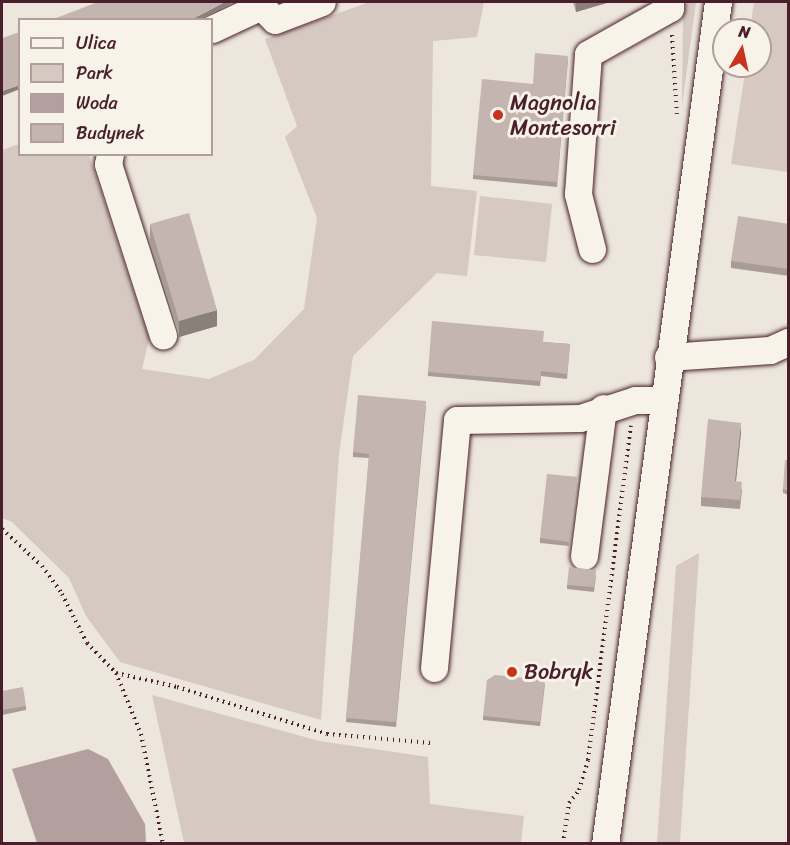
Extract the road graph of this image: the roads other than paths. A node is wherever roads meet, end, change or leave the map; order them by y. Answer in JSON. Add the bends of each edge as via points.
{"nodes":[{"id":1,"x":322,"y":2,"type":"edge"},
{"id":2,"x":718,"y":2,"type":"edge"},
{"id":3,"x":258,"y":4,"type":"edge"},
{"id":4,"x":670,"y":5,"type":"edge"},
{"id":5,"x":213,"y":28,"type":"edge"},
{"id":6,"x":110,"y":156,"type":"edge"},
{"id":7,"x":592,"y":249,"type":"dead end"},
{"id":8,"x":163,"y":335,"type":"dead end"},
{"id":9,"x":782,"y":353,"type":"edge"},
{"id":10,"x":668,"y":357,"type":"junction"},
{"id":11,"x":662,"y":400,"type":"junction"},
{"id":12,"x":603,"y":408,"type":"junction"},
{"id":13,"x":584,"y":556,"type":"dead end"},
{"id":14,"x":434,"y":668,"type":"dead end"},
{"id":15,"x":605,"y":843,"type":"edge"}],
"edges":[{"from":1,"to":3,"type":"street","via":[[275,20]]},
{"from":2,"to":10,"type":"street"},
{"from":3,"to":5,"type":"street"},
{"from":4,"to":7,"type":"street","via":[[588,54],[578,194]]},
{"from":6,"to":8,"type":"street","via":[[108,164]]},
{"from":9,"to":10,"type":"street"},
{"from":10,"to":11,"type":"street"},
{"from":11,"to":12,"type":"street","via":[[635,400]]},
{"from":11,"to":15,"type":"street"},
{"from":12,"to":13,"type":"street"},
{"from":12,"to":14,"type":"street","via":[[580,418],[457,420]]}]}
